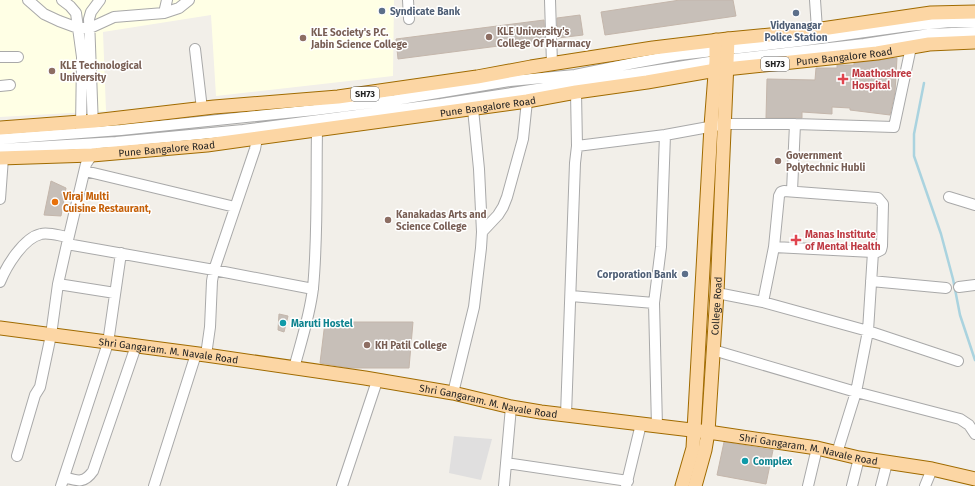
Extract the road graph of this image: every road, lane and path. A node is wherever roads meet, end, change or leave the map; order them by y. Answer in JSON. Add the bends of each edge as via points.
{"nodes":[{"id":1,"x":28,"y":0,"type":"edge"},
{"id":2,"x":62,"y":0,"type":"edge"},
{"id":3,"x":100,"y":0,"type":"edge"},
{"id":4,"x":189,"y":0,"type":"edge"},
{"id":5,"x":408,"y":0,"type":"edge"},
{"id":6,"x":550,"y":0,"type":"edge"},
{"id":7,"x":815,"y":0,"type":"edge"},
{"id":8,"x":162,"y":5,"type":"edge"},
{"id":9,"x":975,"y":12,"type":"edge"},
{"id":10,"x":409,"y":19,"type":"dead end"},
{"id":11,"x":975,"y":22,"type":"edge"},
{"id":12,"x":90,"y":28,"type":"junction"},
{"id":13,"x":817,"y":29,"type":"junction"},
{"id":14,"x":975,"y":32,"type":"edge"},
{"id":15,"x":79,"y":33,"type":"junction"},
{"id":16,"x":975,"y":42,"type":"edge"},
{"id":17,"x":911,"y":47,"type":"junction"},
{"id":18,"x":195,"y":48,"type":"dead end"},
{"id":19,"x":722,"y":55,"type":"junction"},
{"id":20,"x":18,"y":56,"type":"dead end"},
{"id":21,"x":82,"y":57,"type":"junction"},
{"id":22,"x":0,"y":58,"type":"edge"},
{"id":23,"x":552,"y":64,"type":"junction"},
{"id":24,"x":92,"y":68,"type":"junction"},
{"id":25,"x":576,"y":92,"type":"junction"},
{"id":26,"x":527,"y":102,"type":"junction"},
{"id":27,"x":202,"y":109,"type":"junction"},
{"id":28,"x":473,"y":109,"type":"junction"},
{"id":29,"x":725,"y":124,"type":"junction"},
{"id":30,"x":795,"y":124,"type":"junction"},
{"id":31,"x":711,"y":126,"type":"junction"},
{"id":32,"x":87,"y":127,"type":"junction"},
{"id":33,"x":0,"y":128,"type":"edge"},
{"id":34,"x":318,"y":130,"type":"junction"},
{"id":35,"x":665,"y":135,"type":"junction"},
{"id":36,"x":257,"y":138,"type":"junction"},
{"id":37,"x":0,"y":139,"type":"edge"},
{"id":38,"x":577,"y":146,"type":"junction"},
{"id":39,"x":1,"y":155,"type":"edge"},
{"id":40,"x":86,"y":156,"type":"junction"},
{"id":41,"x":792,"y":191,"type":"junction"},
{"id":42,"x":949,"y":197,"type":"dead end"},
{"id":43,"x":0,"y":199,"type":"edge"},
{"id":44,"x":975,"y":205,"type":"edge"},
{"id":45,"x":235,"y":207,"type":"junction"},
{"id":46,"x":482,"y":232,"type":"junction"},
{"id":47,"x":67,"y":240,"type":"junction"},
{"id":48,"x":774,"y":248,"type":"junction"},
{"id":49,"x":873,"y":252,"type":"junction"},
{"id":50,"x":121,"y":254,"type":"junction"},
{"id":51,"x":214,"y":270,"type":"junction"},
{"id":52,"x":871,"y":281,"type":"junction"},
{"id":53,"x":0,"y":282,"type":"edge"},
{"id":54,"x":58,"y":284,"type":"junction"},
{"id":55,"x":975,"y":285,"type":"edge"},
{"id":56,"x":959,"y":287,"type":"dead end"},
{"id":57,"x":946,"y":288,"type":"dead end"},
{"id":58,"x":313,"y":289,"type":"junction"},
{"id":59,"x":115,"y":293,"type":"junction"},
{"id":60,"x":717,"y":293,"type":"junction"},
{"id":61,"x":571,"y":296,"type":"junction"},
{"id":62,"x":763,"y":302,"type":"junction"},
{"id":63,"x":654,"y":303,"type":"junction"},
{"id":64,"x":0,"y":328,"type":"edge"},
{"id":65,"x":868,"y":332,"type":"junction"},
{"id":66,"x":51,"y":335,"type":"junction"},
{"id":67,"x":108,"y":343,"type":"junction"},
{"id":68,"x":136,"y":346,"type":"junction"},
{"id":69,"x":713,"y":350,"type":"junction"},
{"id":70,"x":201,"y":354,"type":"junction"},
{"id":71,"x":958,"y":361,"type":"dead end"},
{"id":72,"x":294,"y":368,"type":"junction"},
{"id":73,"x":377,"y":380,"type":"junction"},
{"id":74,"x":856,"y":392,"type":"junction"},
{"id":75,"x":453,"y":393,"type":"junction"},
{"id":76,"x":511,"y":407,"type":"junction"},
{"id":77,"x":566,"y":415,"type":"junction"},
{"id":78,"x":641,"y":424,"type":"junction"},
{"id":79,"x":657,"y":427,"type":"junction"},
{"id":80,"x":694,"y":431,"type":"junction"},
{"id":81,"x":708,"y":432,"type":"junction"},
{"id":82,"x":975,"y":434,"type":"edge"},
{"id":83,"x":817,"y":448,"type":"junction"},
{"id":84,"x":837,"y":453,"type":"junction"},
{"id":85,"x":17,"y":456,"type":"dead end"},
{"id":86,"x":859,"y":458,"type":"junction"},
{"id":87,"x":506,"y":463,"type":"junction"},
{"id":88,"x":887,"y":463,"type":"junction"},
{"id":89,"x":932,"y":470,"type":"junction"},
{"id":90,"x":975,"y":480,"type":"edge"},
{"id":91,"x":62,"y":481,"type":"edge"},
{"id":92,"x":627,"y":484,"type":"edge"},
{"id":93,"x":154,"y":486,"type":"edge"},
{"id":94,"x":342,"y":486,"type":"edge"},
{"id":95,"x":504,"y":486,"type":"edge"},
{"id":96,"x":682,"y":486,"type":"edge"},
{"id":97,"x":695,"y":486,"type":"edge"},
{"id":98,"x":808,"y":486,"type":"edge"},
{"id":99,"x":852,"y":486,"type":"edge"},
{"id":100,"x":881,"y":486,"type":"edge"},
{"id":101,"x":925,"y":486,"type":"edge"}],
"edges":[{"from":1,"to":15,"type":"street","via":[[44,14]]},
{"from":2,"to":15,"type":"street","via":[[76,12]]},
{"from":3,"to":12,"type":"street","via":[[91,12]]},
{"from":4,"to":8,"type":"street","via":[[179,8]]},
{"from":5,"to":10,"type":"street"},
{"from":6,"to":23,"type":"street"},
{"from":7,"to":13,"type":"street"},
{"from":8,"to":12,"type":"street","via":[[114,17]]},
{"from":9,"to":13,"type":"main road","name":"Pune Bangalore Road","number":"SH73","via":[[931,13]]},
{"from":11,"to":19,"type":"street","via":[[914,25]]},
{"from":12,"to":15,"type":"street"},
{"from":12,"to":24,"type":"street"},
{"from":13,"to":19,"type":"main road","name":"Pune Bangalore Road","number":"SH73","via":[[782,34]]},
{"from":14,"to":19,"type":"street","via":[[930,34],[864,44]]},
{"from":15,"to":21,"type":"street"},
{"from":16,"to":17,"type":"main road","name":"Pune Bangalore Road","number":"SH73"},
{"from":17,"to":19,"type":"main road","name":"Pune Bangalore Road","number":"SH73","via":[[877,53]]},
{"from":17,"to":30,"type":"street","via":[[894,127]]},
{"from":18,"to":27,"type":"street"},
{"from":19,"to":23,"type":"main road","name":"Pune Bangalore Road","number":"SH73","via":[[653,48]]},
{"from":19,"to":25,"type":"main road","name":"Pune Bangalore Road","number":"SH73","via":[[647,82]]},
{"from":19,"to":29,"type":"main road","name":"College Road"},
{"from":19,"to":31,"type":"main road"},
{"from":19,"to":32,"type":"street","via":[[634,63],[575,75],[510,81],[395,100],[270,115]]},
{"from":19,"to":40,"type":"street","via":[[575,83],[243,130]]},
{"from":20,"to":22,"type":"street"},
{"from":21,"to":24,"type":"street"},
{"from":21,"to":32,"type":"street"},
{"from":23,"to":27,"type":"main road","name":"Pune Bangalore Road","number":"SH73","via":[[338,97]]},
{"from":24,"to":32,"type":"street"},
{"from":25,"to":26,"type":"main road","name":"Pune Bangalore Road","number":"SH73"},
{"from":25,"to":38,"type":"street"},
{"from":26,"to":28,"type":"main road","name":"Pune Bangalore Road","number":"SH73"},
{"from":26,"to":46,"type":"street","via":[[523,139],[503,207]]},
{"from":27,"to":32,"type":"main road","name":"Pune Bangalore Road","number":"SH73"},
{"from":28,"to":34,"type":"main road","name":"Pune Bangalore Road","number":"SH73"},
{"from":28,"to":46,"type":"street"},
{"from":29,"to":30,"type":"street"},
{"from":29,"to":31,"type":"street"},
{"from":29,"to":60,"type":"main road","name":"College Road"},
{"from":30,"to":41,"type":"street"},
{"from":31,"to":35,"type":"street"},
{"from":31,"to":80,"type":"main road"},
{"from":32,"to":33,"type":"main road","name":"Pune Bangalore Road","number":"SH73"},
{"from":32,"to":37,"type":"street"},
{"from":32,"to":40,"type":"street"},
{"from":34,"to":36,"type":"main road","name":"Pune Bangalore Road","number":"SH73"},
{"from":34,"to":58,"type":"street"},
{"from":35,"to":38,"type":"street"},
{"from":35,"to":63,"type":"street","via":[[660,247]]},
{"from":36,"to":40,"type":"main road","name":"Pune Bangalore Road","number":"SH73"},
{"from":36,"to":45,"type":"street"},
{"from":38,"to":61,"type":"street"},
{"from":39,"to":40,"type":"main road","name":"Pune Bangalore Road","number":"SH73"},
{"from":39,"to":43,"type":"street"},
{"from":40,"to":45,"type":"street"},
{"from":40,"to":47,"type":"street"},
{"from":41,"to":48,"type":"street","via":[[781,192],[779,196]]},
{"from":41,"to":49,"type":"street","via":[[878,198],[883,204],[882,246],[881,250]]},
{"from":42,"to":44,"type":"street"},
{"from":45,"to":51,"type":"street"},
{"from":46,"to":75,"type":"street","via":[[474,307]]},
{"from":47,"to":50,"type":"street"},
{"from":47,"to":53,"type":"street","via":[[42,234],[30,239],[8,266]]},
{"from":47,"to":54,"type":"street"},
{"from":48,"to":49,"type":"street"},
{"from":48,"to":62,"type":"street"},
{"from":49,"to":52,"type":"street"},
{"from":50,"to":51,"type":"street"},
{"from":50,"to":59,"type":"street"},
{"from":51,"to":58,"type":"street"},
{"from":51,"to":70,"type":"street","via":[[210,327]]},
{"from":52,"to":57,"type":"street"},
{"from":52,"to":65,"type":"street"},
{"from":54,"to":59,"type":"street"},
{"from":54,"to":66,"type":"street"},
{"from":55,"to":56,"type":"street"},
{"from":58,"to":72,"type":"street"},
{"from":59,"to":67,"type":"street"},
{"from":60,"to":62,"type":"street"},
{"from":60,"to":69,"type":"main road","name":"College Road"},
{"from":61,"to":63,"type":"street"},
{"from":61,"to":77,"type":"street"},
{"from":62,"to":65,"type":"street"},
{"from":63,"to":79,"type":"street"},
{"from":64,"to":66,"type":"main road","name":"Shri Gangaram. M. Navale Road"},
{"from":65,"to":71,"type":"street"},
{"from":65,"to":74,"type":"street"},
{"from":66,"to":67,"type":"main road","name":"Shri Gangaram. M. Navale Road"},
{"from":66,"to":85,"type":"street","via":[[40,387],[35,395]]},
{"from":67,"to":68,"type":"main road","name":"Shri Gangaram. M. Navale Road"},
{"from":67,"to":91,"type":"street"},
{"from":68,"to":70,"type":"main road","name":"Shri Gangaram. M. Navale Road"},
{"from":68,"to":91,"type":"street","via":[[93,471],[82,481]]},
{"from":69,"to":74,"type":"street"},
{"from":69,"to":81,"type":"main road","name":"College Road"},
{"from":70,"to":72,"type":"main road","name":"Shri Gangaram. M. Navale Road"},
{"from":70,"to":93,"type":"street"},
{"from":72,"to":73,"type":"main road","name":"Shri Gangaram. M. Navale Road"},
{"from":73,"to":75,"type":"main road","name":"Shri Gangaram. M. Navale Road"},
{"from":73,"to":94,"type":"street"},
{"from":74,"to":82,"type":"street","via":[[960,419],[969,425]]},
{"from":74,"to":84,"type":"street"},
{"from":75,"to":76,"type":"main road","name":"Shri Gangaram. M. Navale Road"},
{"from":76,"to":77,"type":"main road","name":"Shri Gangaram. M. Navale Road"},
{"from":76,"to":87,"type":"street"},
{"from":77,"to":78,"type":"main road","name":"Shri Gangaram. M. Navale Road"},
{"from":78,"to":79,"type":"main road","name":"Shri Gangaram. M. Navale Road"},
{"from":78,"to":92,"type":"street"},
{"from":79,"to":80,"type":"main road","name":"Shri Gangaram. M. Navale Road"},
{"from":80,"to":81,"type":"main road","name":"Shri Gangaram. M. Navale Road"},
{"from":80,"to":96,"type":"main road","via":[[693,448]]},
{"from":81,"to":83,"type":"main road","name":"Shri Gangaram. M. Navale Road"},
{"from":81,"to":97,"type":"main road","name":"College Road"},
{"from":83,"to":84,"type":"main road","name":"Shri Gangaram. M. Navale Road"},
{"from":83,"to":98,"type":"street"},
{"from":84,"to":86,"type":"main road","name":"Shri Gangaram. M. Navale Road"},
{"from":86,"to":88,"type":"main road","name":"Shri Gangaram. M. Navale Road"},
{"from":86,"to":99,"type":"street"},
{"from":87,"to":92,"type":"street"},
{"from":87,"to":95,"type":"street"},
{"from":88,"to":89,"type":"main road","name":"Shri Gangaram. M. Navale Road"},
{"from":88,"to":100,"type":"street"},
{"from":89,"to":90,"type":"main road","name":"Shri Gangaram. M. Navale Road"},
{"from":89,"to":101,"type":"street"}]}
